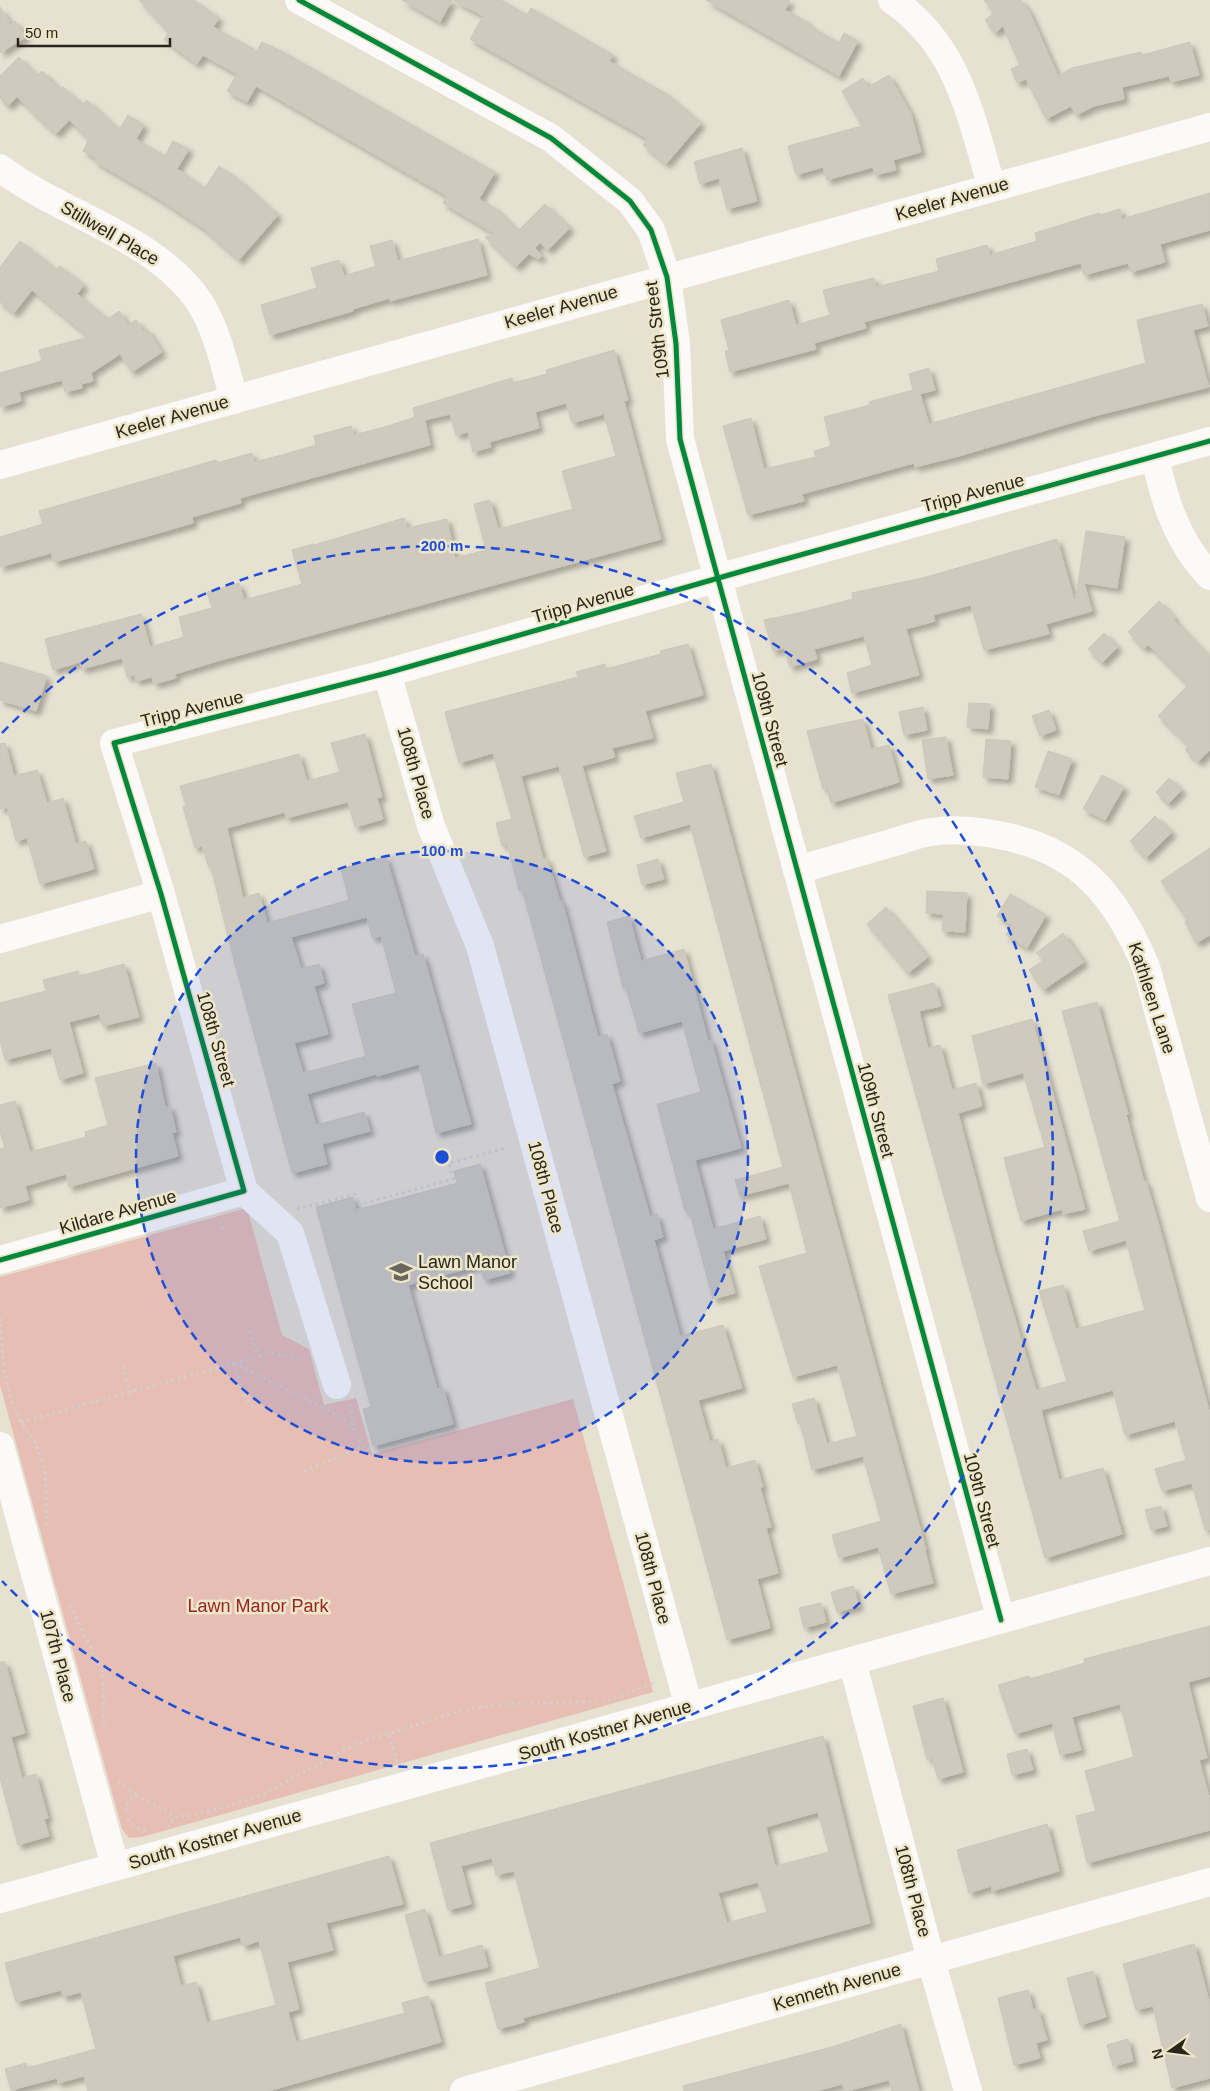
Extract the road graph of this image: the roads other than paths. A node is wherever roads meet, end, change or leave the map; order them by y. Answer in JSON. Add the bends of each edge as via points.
{"nodes":[{"id":1,"x":299,"y":0,"type":"edge"},
{"id":2,"x":892,"y":0,"type":"edge"},
{"id":3,"x":1210,"y":127,"type":"edge"},
{"id":4,"x":0,"y":168,"type":"edge"},
{"id":5,"x":992,"y":188,"type":"junction"},
{"id":6,"x":667,"y":278,"type":"junction"},
{"id":7,"x":234,"y":400,"type":"junction"},
{"id":8,"x":1210,"y":441,"type":"edge"},
{"id":9,"x":1155,"y":457,"type":"junction"},
{"id":10,"x":0,"y":465,"type":"edge"},
{"id":11,"x":1210,"y":576,"type":"edge"},
{"id":12,"x":718,"y":578,"type":"junction"},
{"id":13,"x":387,"y":673,"type":"junction"},
{"id":14,"x":797,"y":870,"type":"junction"},
{"id":15,"x":161,"y":894,"type":"junction"},
{"id":16,"x":0,"y":939,"type":"edge"},
{"id":17,"x":244,"y":1191,"type":"junction"},
{"id":18,"x":1210,"y":1198,"type":"edge"},
{"id":19,"x":0,"y":1260,"type":"edge"},
{"id":20,"x":343,"y":1392,"type":"road end"},
{"id":21,"x":0,"y":1446,"type":"edge"},
{"id":22,"x":1210,"y":1561,"type":"edge"},
{"id":23,"x":1001,"y":1620,"type":"junction"},
{"id":24,"x":852,"y":1661,"type":"junction"},
{"id":25,"x":689,"y":1707,"type":"junction"},
{"id":26,"x":115,"y":1866,"type":"junction"},
{"id":27,"x":1210,"y":1882,"type":"edge"},
{"id":28,"x":0,"y":1899,"type":"edge"},
{"id":29,"x":931,"y":1960,"type":"junction"},
{"id":30,"x":464,"y":2091,"type":"edge"},
{"id":31,"x":968,"y":2091,"type":"edge"}],
"edges":[{"from":1,"to":6,"type":"street","name":"109th Street","via":[[551,138],[630,201],[651,230]]},
{"from":2,"to":5,"type":"street","via":[[912,14],[943,50],[960,83]]},
{"from":3,"to":5,"type":"street","name":"Keeler Avenue"},
{"from":4,"to":7,"type":"street","name":"Stillwell Place","via":[[157,258],[182,280],[213,329]]},
{"from":5,"to":6,"type":"street","name":"Keeler Avenue"},
{"from":6,"to":7,"type":"street","name":"Keeler Avenue"},
{"from":6,"to":12,"type":"street","name":"109th Street","via":[[676,344],[680,439]]},
{"from":7,"to":10,"type":"street","name":"Keeler Avenue"},
{"from":8,"to":9,"type":"street","name":"Tripp Avenue"},
{"from":9,"to":11,"type":"street","via":[[1160,483],[1182,540]]},
{"from":9,"to":12,"type":"street","name":"Tripp Avenue"},
{"from":12,"to":13,"type":"street","name":"Tripp Avenue"},
{"from":12,"to":14,"type":"street","name":"109th Street"},
{"from":13,"to":15,"type":"street","name":"Tripp Avenue","via":[[114,743]]},
{"from":13,"to":25,"type":"street","name":"108th Place","via":[[431,826],[480,946]]},
{"from":14,"to":18,"type":"street","name":"Kathleen Lane","via":[[930,832],[954,830],[1025,840],[1065,859],[1086,875],[1110,898],[1146,967]]},
{"from":14,"to":23,"type":"street","name":"109th Street"},
{"from":15,"to":16,"type":"street"},
{"from":15,"to":17,"type":"street","name":"108th Street"},
{"from":17,"to":19,"type":"street","name":"Kildare Avenue"},
{"from":17,"to":20,"type":"street","via":[[290,1233]]},
{"from":21,"to":26,"type":"street","name":"107th Place"},
{"from":22,"to":23,"type":"street","name":"South Kostner Avenue"},
{"from":23,"to":24,"type":"street","name":"South Kostner Avenue"},
{"from":24,"to":25,"type":"street","name":"South Kostner Avenue"},
{"from":24,"to":29,"type":"street","name":"108th Place"},
{"from":25,"to":26,"type":"street","name":"South Kostner Avenue"},
{"from":26,"to":28,"type":"street","name":"South Kostner Avenue"},
{"from":27,"to":29,"type":"street","name":"Kenneth Avenue"},
{"from":29,"to":30,"type":"street","name":"Kenneth Avenue"},
{"from":29,"to":31,"type":"street","name":"108th Place"}]}
